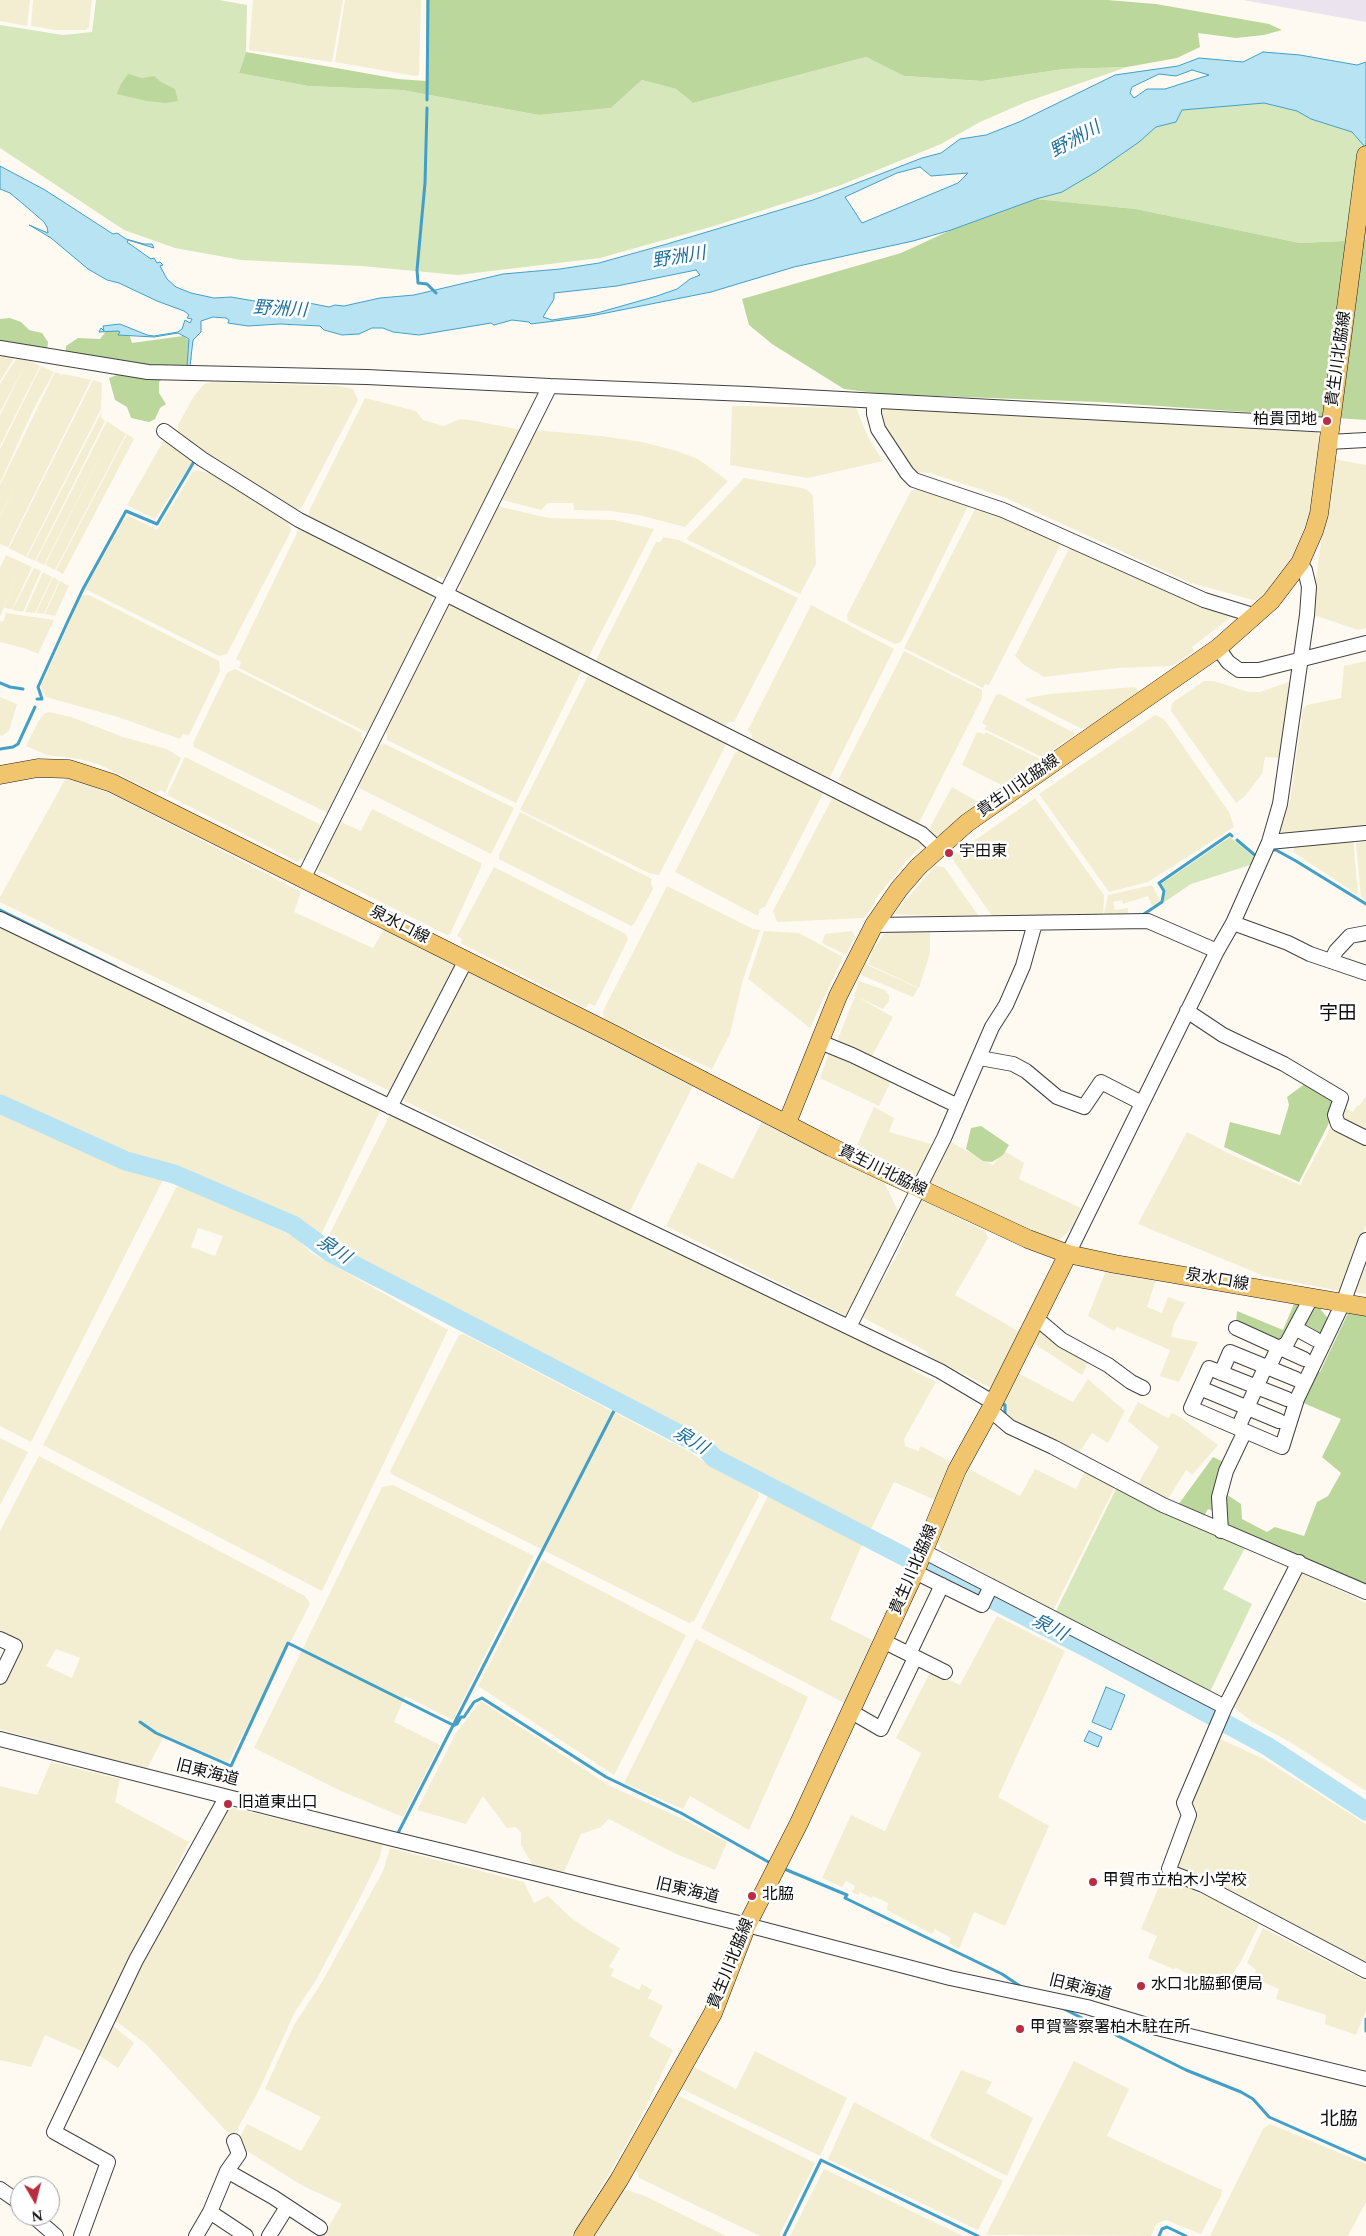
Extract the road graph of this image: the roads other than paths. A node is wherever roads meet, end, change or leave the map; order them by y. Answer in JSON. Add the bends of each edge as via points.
{"nodes":[{"id":1,"x":1366,"y":155,"type":"edge"},
{"id":2,"x":0,"y":348,"type":"edge"},
{"id":3,"x":550,"y":386,"type":"junction"},
{"id":4,"x":874,"y":401,"type":"junction"},
{"id":5,"x":164,"y":431,"type":"dead end"},
{"id":6,"x":1329,"y":433,"type":"junction"},
{"id":7,"x":1366,"y":440,"type":"edge"},
{"id":8,"x":1300,"y":563,"type":"junction"},
{"id":9,"x":446,"y":594,"type":"junction"},
{"id":10,"x":1256,"y":616,"type":"junction"},
{"id":11,"x":1366,"y":643,"type":"edge"},
{"id":12,"x":1218,"y":648,"type":"junction"},
{"id":13,"x":1301,"y":660,"type":"junction"},
{"id":14,"x":0,"y":775,"type":"edge"},
{"id":15,"x":1366,"y":832,"type":"edge"},
{"id":16,"x":1269,"y":842,"type":"junction"},
{"id":17,"x":937,"y":848,"type":"junction"},
{"id":18,"x":303,"y":879,"type":"junction"},
{"id":19,"x":0,"y":919,"type":"edge"},
{"id":20,"x":1035,"y":922,"type":"junction"},
{"id":21,"x":1233,"y":923,"type":"junction"},
{"id":22,"x":874,"y":925,"type":"junction"},
{"id":23,"x":1366,"y":933,"type":"edge"},
{"id":24,"x":1217,"y":951,"type":"junction"},
{"id":25,"x":466,"y":960,"type":"junction"},
{"id":26,"x":1331,"y":961,"type":"junction"},
{"id":27,"x":1366,"y":973,"type":"edge"},
{"id":28,"x":1187,"y":1011,"type":"junction"},
{"id":29,"x":820,"y":1042,"type":"junction"},
{"id":30,"x":980,"y":1058,"type":"junction"},
{"id":31,"x":1142,"y":1103,"type":"junction"},
{"id":32,"x":958,"y":1106,"type":"junction"},
{"id":33,"x":390,"y":1107,"type":"junction"},
{"id":34,"x":787,"y":1123,"type":"junction"},
{"id":35,"x":1366,"y":1138,"type":"edge"},
{"id":36,"x":918,"y":1189,"type":"junction"},
{"id":37,"x":1366,"y":1240,"type":"edge"},
{"id":38,"x":1068,"y":1254,"type":"junction"},
{"id":39,"x":1311,"y":1298,"type":"junction"},
{"id":40,"x":1343,"y":1303,"type":"junction"},
{"id":41,"x":1366,"y":1307,"type":"edge"},
{"id":42,"x":1036,"y":1318,"type":"junction"},
{"id":43,"x":850,"y":1328,"type":"junction"},
{"id":44,"x":1236,"y":1328,"type":"dead end"},
{"id":45,"x":1295,"y":1328,"type":"junction"},
{"id":46,"x":1315,"y":1339,"type":"dead end"},
{"id":47,"x":1280,"y":1348,"type":"junction"},
{"id":48,"x":1304,"y":1359,"type":"dead end"},
{"id":49,"x":1267,"y":1367,"type":"junction"},
{"id":50,"x":1221,"y":1373,"type":"junction"},
{"id":51,"x":1296,"y":1379,"type":"dead end"},
{"id":52,"x":1256,"y":1387,"type":"junction"},
{"id":53,"x":1143,"y":1388,"type":"dead end"},
{"id":54,"x":1200,"y":1388,"type":"junction"},
{"id":55,"x":1287,"y":1400,"type":"dead end"},
{"id":56,"x":992,"y":1407,"type":"junction"},
{"id":57,"x":1247,"y":1408,"type":"junction"},
{"id":58,"x":1279,"y":1421,"type":"dead end"},
{"id":59,"x":1241,"y":1430,"type":"junction"},
{"id":60,"x":1221,"y":1531,"type":"junction"},
{"id":61,"x":923,"y":1551,"type":"junction"},
{"id":62,"x":1299,"y":1562,"type":"junction"},
{"id":63,"x":915,"y":1572,"type":"junction"},
{"id":64,"x":942,"y":1585,"type":"junction"},
{"id":65,"x":991,"y":1586,"type":"junction"},
{"id":66,"x":1366,"y":1592,"type":"edge"},
{"id":67,"x":0,"y":1639,"type":"edge"},
{"id":68,"x":883,"y":1641,"type":"junction"},
{"id":69,"x":912,"y":1656,"type":"junction"},
{"id":70,"x":945,"y":1672,"type":"dead end"},
{"id":71,"x":0,"y":1677,"type":"edge"},
{"id":72,"x":850,"y":1711,"type":"junction"},
{"id":73,"x":1221,"y":1716,"type":"junction"},
{"id":74,"x":0,"y":1739,"type":"edge"},
{"id":75,"x":226,"y":1798,"type":"junction"},
{"id":76,"x":747,"y":1924,"type":"junction"},
{"id":77,"x":1366,"y":1971,"type":"edge"},
{"id":78,"x":1366,"y":2079,"type":"edge"},
{"id":79,"x":234,"y":2141,"type":"dead end"},
{"id":80,"x":227,"y":2171,"type":"junction"},
{"id":81,"x":287,"y":2207,"type":"junction"},
{"id":82,"x":210,"y":2212,"type":"junction"},
{"id":83,"x":45,"y":2226,"type":"edge"},
{"id":84,"x":320,"y":2228,"type":"dead end"},
{"id":85,"x":56,"y":2236,"type":"edge"},
{"id":86,"x":80,"y":2236,"type":"edge"},
{"id":87,"x":196,"y":2236,"type":"edge"},
{"id":88,"x":246,"y":2236,"type":"edge"},
{"id":89,"x":269,"y":2236,"type":"edge"},
{"id":90,"x":583,"y":2236,"type":"edge"}],
"edges":[{"from":1,"to":6,"type":"main road","name":"貴生川北脇線"},
{"from":2,"to":3,"type":"street","via":[[148,372],[367,377]]},
{"from":3,"to":4,"type":"street"},
{"from":3,"to":9,"type":"street"},
{"from":4,"to":6,"type":"street"},
{"from":4,"to":10,"type":"street","via":[[878,429],[914,480],[1002,510],[1204,600]]},
{"from":5,"to":9,"type":"street","via":[[299,520]]},
{"from":6,"to":7,"type":"street"},
{"from":6,"to":8,"type":"main road","name":"貴生川北脇線","via":[[1319,514]]},
{"from":8,"to":10,"type":"main road","name":"貴生川北脇線"},
{"from":8,"to":13,"type":"street","via":[[1309,587]]},
{"from":9,"to":17,"type":"street","via":[[922,834]]},
{"from":9,"to":18,"type":"street"},
{"from":10,"to":12,"type":"main road","name":"貴生川北脇線"},
{"from":11,"to":13,"type":"street"},
{"from":12,"to":13,"type":"street","via":[[1239,670],[1259,670]]},
{"from":12,"to":17,"type":"main road","name":"貴生川北脇線","via":[[967,823]]},
{"from":13,"to":16,"type":"street","via":[[1280,804]]},
{"from":14,"to":18,"type":"main road","name":"泉水口線","via":[[52,768],[98,777]]},
{"from":15,"to":16,"type":"street"},
{"from":16,"to":21,"type":"street"},
{"from":17,"to":22,"type":"main road","name":"貴生川北脇線","via":[[899,889]]},
{"from":18,"to":25,"type":"main road","name":"泉水口線"},
{"from":19,"to":33,"type":"street"},
{"from":20,"to":22,"type":"street"},
{"from":20,"to":24,"type":"street","via":[[1148,921]]},
{"from":20,"to":30,"type":"street","via":[[1023,966]]},
{"from":21,"to":24,"type":"street"},
{"from":21,"to":26,"type":"street"},
{"from":22,"to":29,"type":"main road","name":"貴生川北脇線","via":[[838,996]]},
{"from":23,"to":26,"type":"street","via":[[1350,936],[1336,950]]},
{"from":24,"to":28,"type":"street"},
{"from":25,"to":33,"type":"street"},
{"from":25,"to":34,"type":"main road","name":"泉水口線"},
{"from":26,"to":27,"type":"street"},
{"from":28,"to":31,"type":"street"},
{"from":28,"to":35,"type":"street","via":[[1223,1035],[1284,1064],[1341,1098],[1335,1114],[1338,1124]]},
{"from":29,"to":32,"type":"street"},
{"from":29,"to":34,"type":"main road","name":"貴生川北脇線"},
{"from":30,"to":31,"type":"street","via":[[1013,1064],[1057,1097],[1084,1107],[1100,1082]]},
{"from":30,"to":32,"type":"street"},
{"from":31,"to":38,"type":"street"},
{"from":32,"to":36,"type":"street"},
{"from":33,"to":43,"type":"street"},
{"from":34,"to":36,"type":"main road","name":"貴生川北脇線"},
{"from":36,"to":38,"type":"main road","name":"貴生川北脇線"},
{"from":36,"to":43,"type":"street"},
{"from":37,"to":40,"type":"street"},
{"from":38,"to":39,"type":"main road","name":"泉水口線"},
{"from":38,"to":42,"type":"main road","name":"貴生川北脇線"},
{"from":39,"to":40,"type":"main road","name":"泉水口線"},
{"from":39,"to":45,"type":"street"},
{"from":40,"to":41,"type":"main road","name":"泉水口線"},
{"from":40,"to":59,"type":"street","via":[[1297,1399],[1282,1447]]},
{"from":42,"to":53,"type":"street","via":[[1062,1340]]},
{"from":42,"to":56,"type":"main road","name":"貴生川北脇線"},
{"from":43,"to":56,"type":"street","via":[[940,1371]]},
{"from":44,"to":47,"type":"street"},
{"from":45,"to":46,"type":"street"},
{"from":45,"to":47,"type":"street","via":[[1287,1343]]},
{"from":47,"to":48,"type":"street"},
{"from":47,"to":49,"type":"street"},
{"from":49,"to":50,"type":"street","via":[[1230,1352]]},
{"from":49,"to":51,"type":"street"},
{"from":49,"to":52,"type":"street"},
{"from":50,"to":52,"type":"street"},
{"from":50,"to":54,"type":"street","via":[[1209,1368]]},
{"from":52,"to":55,"type":"street"},
{"from":52,"to":57,"type":"street"},
{"from":54,"to":57,"type":"street"},
{"from":54,"to":59,"type":"street","via":[[1191,1408]]},
{"from":56,"to":60,"type":"street","via":[[1010,1427]]},
{"from":56,"to":61,"type":"main road","name":"貴生川北脇線","via":[[958,1470]]},
{"from":57,"to":58,"type":"street"},
{"from":57,"to":59,"type":"street"},
{"from":59,"to":60,"type":"street","via":[[1219,1497]]},
{"from":60,"to":62,"type":"street"},
{"from":61,"to":63,"type":"main road","name":"貴生川北脇線"},
{"from":61,"to":65,"type":"street"},
{"from":62,"to":66,"type":"street"},
{"from":62,"to":73,"type":"street"},
{"from":63,"to":64,"type":"street"},
{"from":63,"to":68,"type":"main road","name":"貴生川北脇線"},
{"from":64,"to":65,"type":"street","via":[[982,1604]]},
{"from":64,"to":69,"type":"street"},
{"from":65,"to":73,"type":"street"},
{"from":67,"to":71,"type":"street","via":[[15,1646]]},
{"from":68,"to":69,"type":"street"},
{"from":68,"to":72,"type":"main road","name":"貴生川北脇線"},
{"from":69,"to":70,"type":"street"},
{"from":69,"to":72,"type":"street","via":[[881,1729]]},
{"from":72,"to":76,"type":"main road","name":"貴生川北脇線","via":[[799,1823]]},
{"from":73,"to":77,"type":"street","via":[[1184,1803],[1189,1815],[1169,1869]]},
{"from":74,"to":75,"type":"street","name":"旧東海道"},
{"from":75,"to":76,"type":"street","name":"旧東海道"},
{"from":75,"to":86,"type":"street","via":[[136,1960],[54,2132],[108,2162]]},
{"from":76,"to":78,"type":"street","name":"旧東海道","via":[[950,1978],[1087,2007],[1157,2028]]},
{"from":76,"to":90,"type":"main road","name":"貴生川北脇線","via":[[713,2013],[619,2180]]},
{"from":79,"to":80,"type":"street","via":[[239,2154]]},
{"from":80,"to":81,"type":"street"},
{"from":80,"to":82,"type":"street"},
{"from":81,"to":84,"type":"street"},
{"from":81,"to":89,"type":"street"},
{"from":82,"to":87,"type":"street"},
{"from":82,"to":88,"type":"street"},
{"from":83,"to":85,"type":"street"}]}
